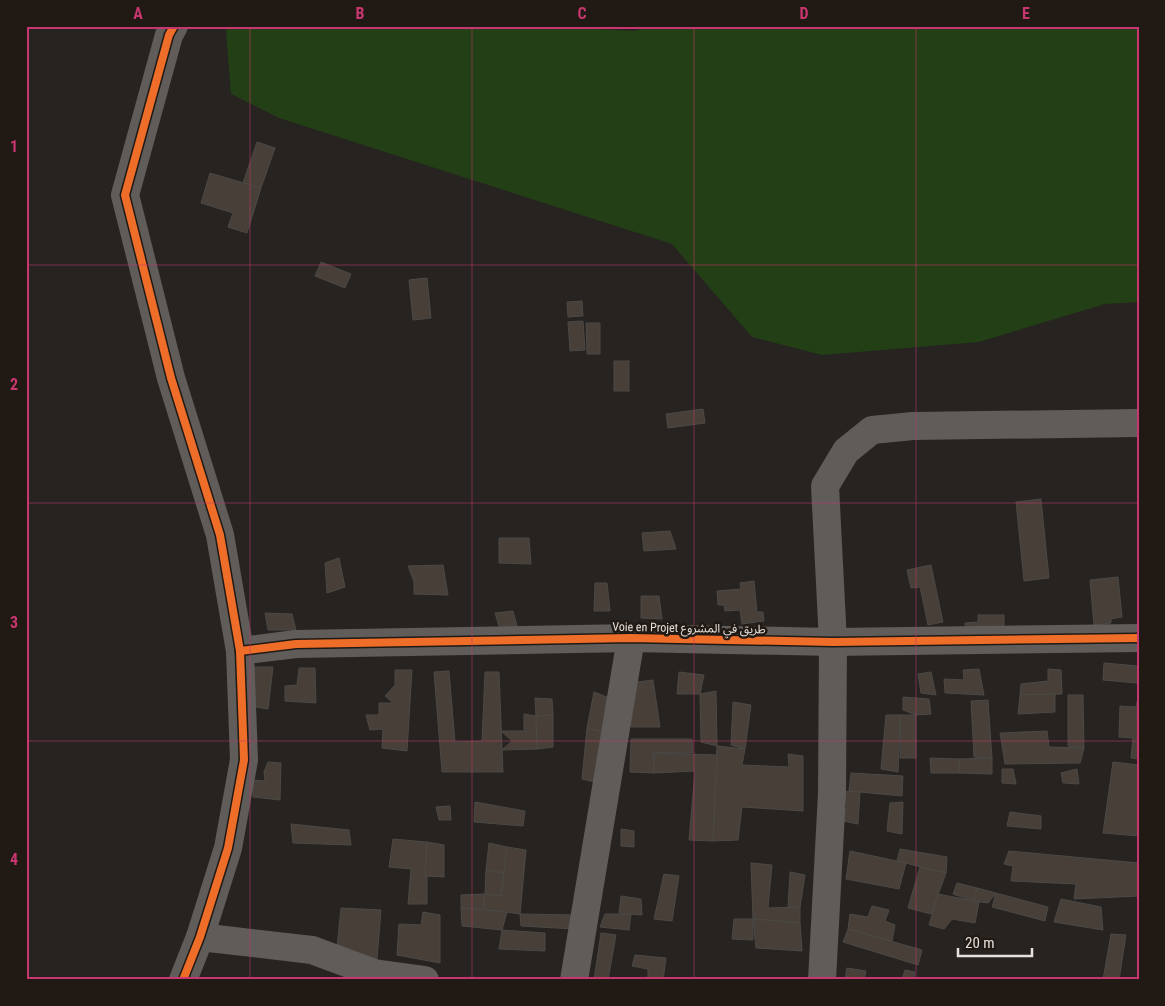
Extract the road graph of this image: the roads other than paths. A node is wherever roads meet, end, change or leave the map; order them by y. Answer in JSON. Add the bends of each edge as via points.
{"nodes":[{"id":1,"x":174,"y":26,"type":"edge"},
{"id":2,"x":1139,"y":423,"type":"edge"},
{"id":3,"x":631,"y":638,"type":"junction"},
{"id":4,"x":1139,"y":638,"type":"edge"},
{"id":5,"x":833,"y":642,"type":"junction"},
{"id":6,"x":240,"y":651,"type":"junction"},
{"id":7,"x":200,"y":937,"type":"junction"},
{"id":8,"x":183,"y":980,"type":"edge"},
{"id":9,"x":425,"y":980,"type":"edge"},
{"id":10,"x":574,"y":980,"type":"edge"},
{"id":11,"x":822,"y":980,"type":"edge"}],
"edges":[{"from":1,"to":6,"type":"street","via":[[166,44],[125,195],[171,378],[220,535]]},
{"from":2,"to":5,"type":"street","via":[[914,426],[872,430],[846,451],[825,486]]},
{"from":3,"to":5,"type":"street","name":"Voie en Projet طريق في المشروع"},
{"from":3,"to":6,"type":"street","name":"Voie en Projet طريق في المشروع","via":[[296,644]]},
{"from":3,"to":10,"type":"street"},
{"from":4,"to":5,"type":"street","name":"Voie en Projet طريق في المشروع"},
{"from":5,"to":11,"type":"street","via":[[832,793]]},
{"from":6,"to":7,"type":"street","via":[[244,760],[228,848]]},
{"from":7,"to":8,"type":"street"},
{"from":7,"to":9,"type":"street","via":[[312,950],[374,973]]}]}
